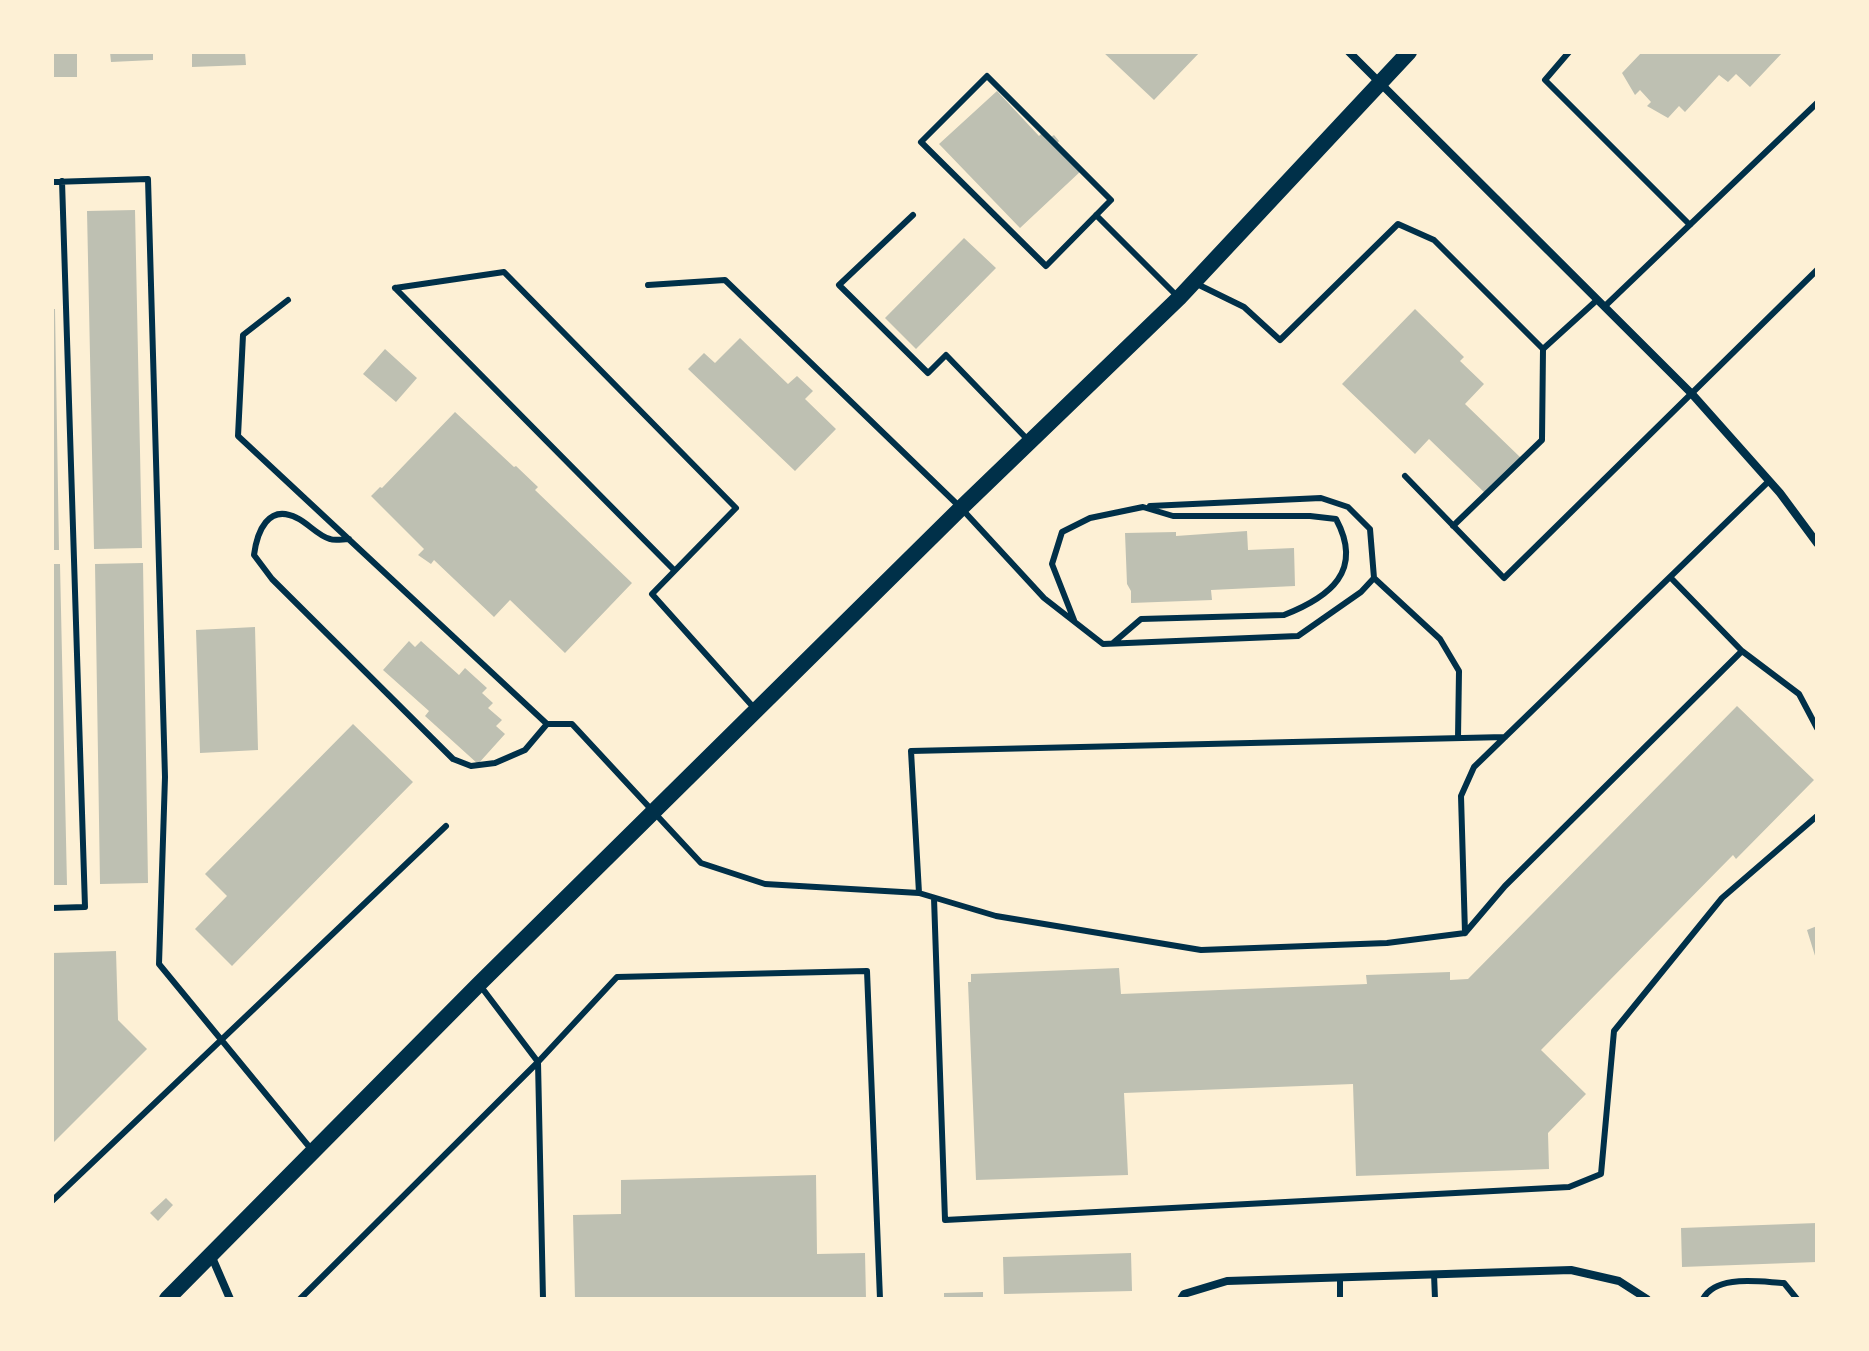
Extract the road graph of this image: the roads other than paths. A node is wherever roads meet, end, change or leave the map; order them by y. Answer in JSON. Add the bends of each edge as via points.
{"nodes":[{"id":1,"x":1349,"y":52,"type":"edge"},
{"id":2,"x":1409,"y":52,"type":"edge"},
{"id":3,"x":1569,"y":52,"type":"edge"},
{"id":4,"x":1379,"y":82,"type":"junction"},
{"id":5,"x":1817,"y":103,"type":"edge"},
{"id":6,"x":62,"y":181,"type":"junction"},
{"id":7,"x":52,"y":182,"type":"edge"},
{"id":8,"x":913,"y":215,"type":"dead end"},
{"id":9,"x":1096,"y":215,"type":"junction"},
{"id":10,"x":1690,"y":225,"type":"junction"},
{"id":11,"x":1817,"y":270,"type":"edge"},
{"id":12,"x":1194,"y":282,"type":"junction"},
{"id":13,"x":648,"y":285,"type":"dead end"},
{"id":14,"x":1179,"y":298,"type":"junction"},
{"id":15,"x":288,"y":300,"type":"dead end"},
{"id":16,"x":1600,"y":304,"type":"junction"},
{"id":17,"x":1543,"y":349,"type":"junction"},
{"id":18,"x":1692,"y":394,"type":"junction"},
{"id":19,"x":1030,"y":442,"type":"junction"},
{"id":20,"x":1405,"y":476,"type":"dead end"},
{"id":21,"x":1769,"y":481,"type":"junction"},
{"id":22,"x":1143,"y":507,"type":"junction"},
{"id":23,"x":961,"y":508,"type":"junction"},
{"id":24,"x":1453,"y":526,"type":"junction"},
{"id":25,"x":349,"y":539,"type":"junction"},
{"id":26,"x":1817,"y":543,"type":"edge"},
{"id":27,"x":674,"y":570,"type":"junction"},
{"id":28,"x":1670,"y":577,"type":"junction"},
{"id":29,"x":1374,"y":578,"type":"junction"},
{"id":30,"x":1075,"y":621,"type":"junction"},
{"id":31,"x":1113,"y":643,"type":"junction"},
{"id":32,"x":1742,"y":651,"type":"junction"},
{"id":33,"x":756,"y":710,"type":"junction"},
{"id":34,"x":547,"y":724,"type":"junction"},
{"id":35,"x":1817,"y":728,"type":"edge"},
{"id":36,"x":1505,"y":737,"type":"junction"},
{"id":37,"x":1458,"y":738,"type":"junction"},
{"id":38,"x":655,"y":811,"type":"junction"},
{"id":39,"x":1817,"y":816,"type":"edge"},
{"id":40,"x":446,"y":826,"type":"dead end"},
{"id":41,"x":919,"y":893,"type":"junction"},
{"id":42,"x":934,"y":898,"type":"junction"},
{"id":43,"x":52,"y":908,"type":"edge"},
{"id":44,"x":1465,"y":933,"type":"junction"},
{"id":45,"x":479,"y":984,"type":"junction"},
{"id":46,"x":222,"y":1039,"type":"junction"},
{"id":47,"x":538,"y":1062,"type":"junction"},
{"id":48,"x":313,"y":1151,"type":"junction"},
{"id":49,"x":52,"y":1201,"type":"edge"},
{"id":50,"x":211,"y":1254,"type":"junction"},
{"id":51,"x":1434,"y":1274,"type":"junction"},
{"id":52,"x":1340,"y":1277,"type":"junction"},
{"id":53,"x":167,"y":1299,"type":"edge"},
{"id":54,"x":230,"y":1299,"type":"edge"},
{"id":55,"x":300,"y":1299,"type":"edge"},
{"id":56,"x":543,"y":1299,"type":"edge"},
{"id":57,"x":880,"y":1299,"type":"edge"},
{"id":58,"x":1181,"y":1299,"type":"edge"},
{"id":59,"x":1340,"y":1299,"type":"edge"},
{"id":60,"x":1435,"y":1299,"type":"edge"},
{"id":61,"x":1647,"y":1299,"type":"edge"},
{"id":62,"x":1703,"y":1299,"type":"edge"},
{"id":63,"x":1797,"y":1299,"type":"edge"}],
"edges":[{"from":1,"to":4,"type":"street"},
{"from":2,"to":4,"type":"main road"},
{"from":3,"to":10,"type":"lane","via":[[1545,80]]},
{"from":4,"to":12,"type":"main road"},
{"from":4,"to":16,"type":"street"},
{"from":5,"to":10,"type":"lane"},
{"from":6,"to":7,"type":"lane"},
{"from":6,"to":43,"type":"lane","via":[[85,907]]},
{"from":6,"to":46,"type":"lane","via":[[148,179],[165,777],[159,964]]},
{"from":8,"to":19,"type":"lane","via":[[839,285],[928,373],[946,355]]},
{"from":9,"to":9,"type":"lane","via":[[1111,200],[987,76],[921,142],[1046,266]]},
{"from":9,"to":14,"type":"lane"},
{"from":10,"to":16,"type":"lane"},
{"from":11,"to":18,"type":"lane"},
{"from":12,"to":14,"type":"main road"},
{"from":12,"to":17,"type":"lane","via":[[1244,307],[1280,340],[1398,224],[1434,240]]},
{"from":13,"to":23,"type":"lane","via":[[725,280]]},
{"from":14,"to":19,"type":"main road"},
{"from":15,"to":25,"type":"lane","via":[[243,335],[238,436]]},
{"from":16,"to":17,"type":"lane"},
{"from":16,"to":18,"type":"street"},
{"from":17,"to":24,"type":"lane","via":[[1542,440]]},
{"from":18,"to":21,"type":"street"},
{"from":18,"to":24,"type":"lane","via":[[1504,578]]},
{"from":19,"to":23,"type":"main road"},
{"from":20,"to":24,"type":"lane"},
{"from":21,"to":26,"type":"street"},
{"from":21,"to":28,"type":"lane"},
{"from":22,"to":29,"type":"lane","via":[[1321,498],[1348,507],[1370,529]]},
{"from":22,"to":30,"type":"lane","via":[[1090,518],[1062,532],[1052,564]]},
{"from":22,"to":31,"type":"lane","via":[[1173,516],[1336,519],[1346,538],[1346,559],[1339,581],[1325,595],[1284,615],[1141,619]]},
{"from":23,"to":30,"type":"lane","via":[[1044,598]]},
{"from":23,"to":33,"type":"main road"},
{"from":25,"to":34,"type":"lane"},
{"from":25,"to":34,"type":"lane","via":[[330,539],[294,516],[275,516],[262,523],[254,555],[453,759],[471,766],[495,763],[525,750]]},
{"from":27,"to":27,"type":"lane","via":[[395,288],[504,272],[736,508]]},
{"from":27,"to":33,"type":"lane","via":[[652,594]]},
{"from":28,"to":32,"type":"lane"},
{"from":28,"to":36,"type":"lane"},
{"from":29,"to":31,"type":"lane","via":[[1298,636]]},
{"from":29,"to":37,"type":"lane","via":[[1440,639],[1459,671]]},
{"from":30,"to":31,"type":"lane","via":[[1103,644]]},
{"from":32,"to":35,"type":"lane","via":[[1799,694]]},
{"from":32,"to":44,"type":"lane","via":[[1505,886]]},
{"from":33,"to":38,"type":"main road"},
{"from":34,"to":38,"type":"lane","via":[[572,724]]},
{"from":36,"to":37,"type":"lane"},
{"from":36,"to":44,"type":"lane","via":[[1474,767],[1461,796]]},
{"from":37,"to":41,"type":"lane","via":[[911,751]]},
{"from":38,"to":41,"type":"lane","via":[[701,863],[765,884]]},
{"from":38,"to":45,"type":"main road"},
{"from":39,"to":42,"type":"lane","via":[[1722,898],[1614,1031],[1601,1174],[1569,1187],[945,1220]]},
{"from":40,"to":46,"type":"lane"},
{"from":41,"to":42,"type":"lane"},
{"from":42,"to":44,"type":"lane","via":[[996,916],[1201,950],[1387,943]]},
{"from":45,"to":47,"type":"lane"},
{"from":45,"to":48,"type":"main road"},
{"from":46,"to":48,"type":"lane"},
{"from":46,"to":49,"type":"lane"},
{"from":47,"to":55,"type":"lane"},
{"from":47,"to":56,"type":"lane"},
{"from":47,"to":57,"type":"lane","via":[[617,977],[867,971]]},
{"from":48,"to":50,"type":"main road"},
{"from":50,"to":53,"type":"main road"},
{"from":50,"to":54,"type":"street"},
{"from":51,"to":52,"type":"street"},
{"from":51,"to":60,"type":"lane"},
{"from":51,"to":61,"type":"street","via":[[1571,1270],[1619,1281]]},
{"from":52,"to":58,"type":"street","via":[[1227,1281]]},
{"from":52,"to":59,"type":"lane"},
{"from":62,"to":63,"type":"lane","via":[[1717,1284],[1751,1281],[1784,1283]]}]}
